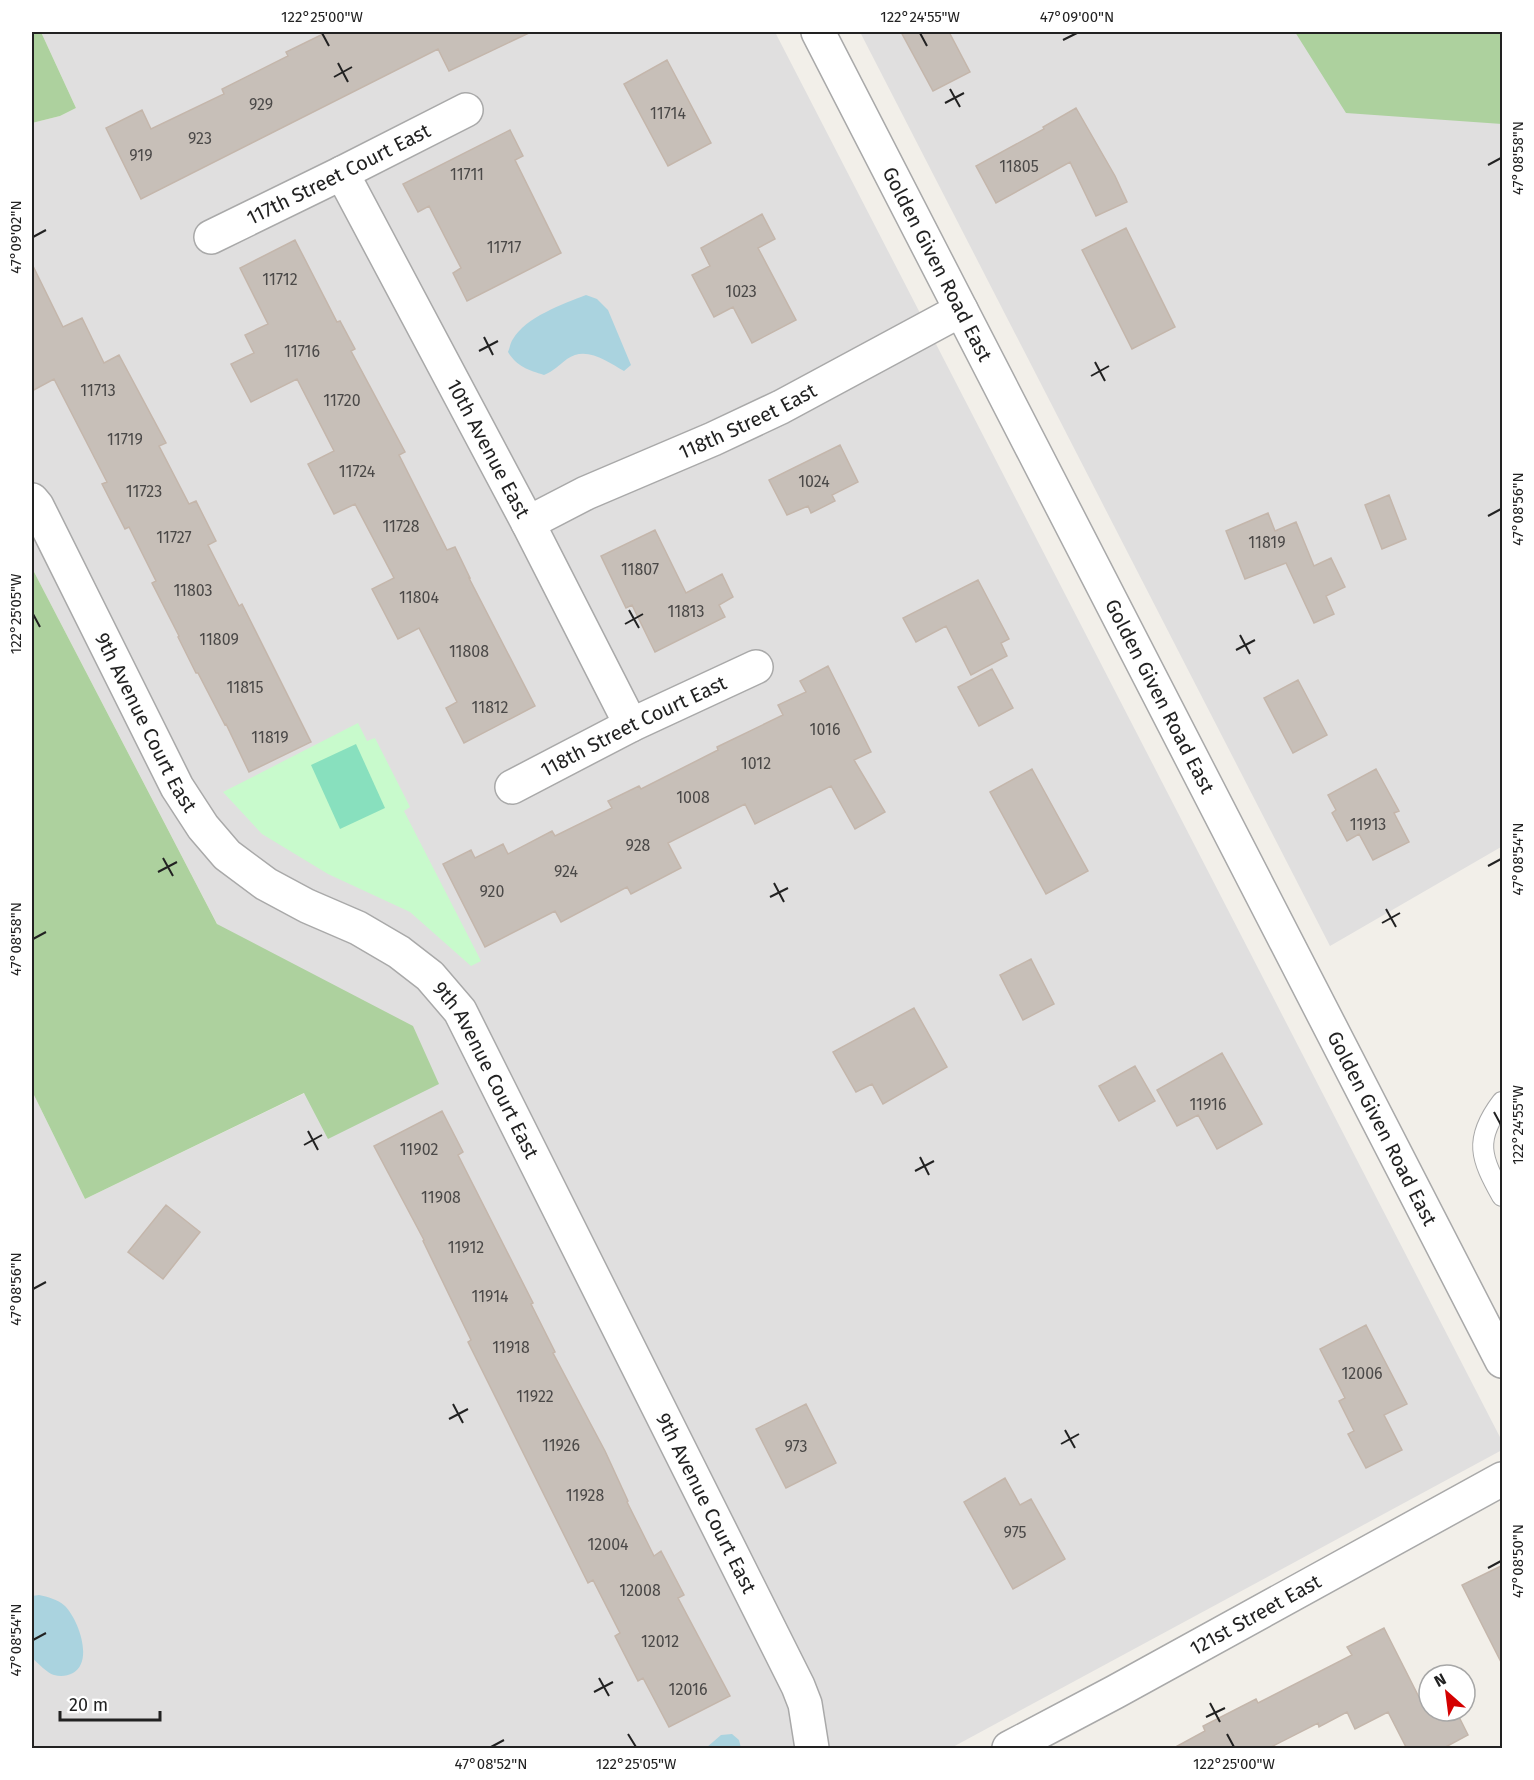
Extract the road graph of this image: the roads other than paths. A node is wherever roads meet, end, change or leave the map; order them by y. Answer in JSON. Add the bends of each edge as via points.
{"nodes":[{"id":1,"x":818,"y":32,"type":"edge"},
{"id":2,"x":466,"y":110,"type":"dead end"},
{"id":3,"x":342,"y":173,"type":"junction"},
{"id":4,"x":211,"y":237,"type":"dead end"},
{"id":5,"x":961,"y":310,"type":"junction"},
{"id":6,"x":32,"y":500,"type":"edge"},
{"id":7,"x":528,"y":522,"type":"junction"},
{"id":8,"x":756,"y":667,"type":"dead end"},
{"id":9,"x":631,"y":725,"type":"junction"},
{"id":10,"x":512,"y":787,"type":"dead end"},
{"id":11,"x":1503,"y":1102,"type":"edge"},
{"id":12,"x":1503,"y":1196,"type":"edge"},
{"id":13,"x":1503,"y":1361,"type":"edge"},
{"id":14,"x":1503,"y":1479,"type":"edge"},
{"id":15,"x":812,"y":1749,"type":"edge"},
{"id":16,"x":1009,"y":1749,"type":"edge"}],
"edges":[{"from":1,"to":5,"type":"street","name":"Golden Given Road East"},
{"from":2,"to":3,"type":"street","name":"117th Street Court East"},
{"from":3,"to":4,"type":"street","name":"117th Street Court East"},
{"from":3,"to":7,"type":"street","name":"10th Avenue East"},
{"from":5,"to":7,"type":"street","name":"118th Street East","via":[[781,407]]},
{"from":5,"to":13,"type":"street","name":"Golden Given Road East"},
{"from":6,"to":15,"type":"street","name":"9th Avenue Court East","via":[[177,787],[203,827],[227,855],[266,885],[399,952],[430,976],[460,1011],[798,1686]]},
{"from":7,"to":9,"type":"street","name":"10th Avenue East"},
{"from":8,"to":9,"type":"street","name":"118th Street Court East"},
{"from":9,"to":10,"type":"street","name":"118th Street Court East"},
{"from":11,"to":12,"type":"lane","via":[[1491,1118],[1483,1148],[1487,1168]]},
{"from":14,"to":16,"type":"street","name":"121st Street East"}]}
